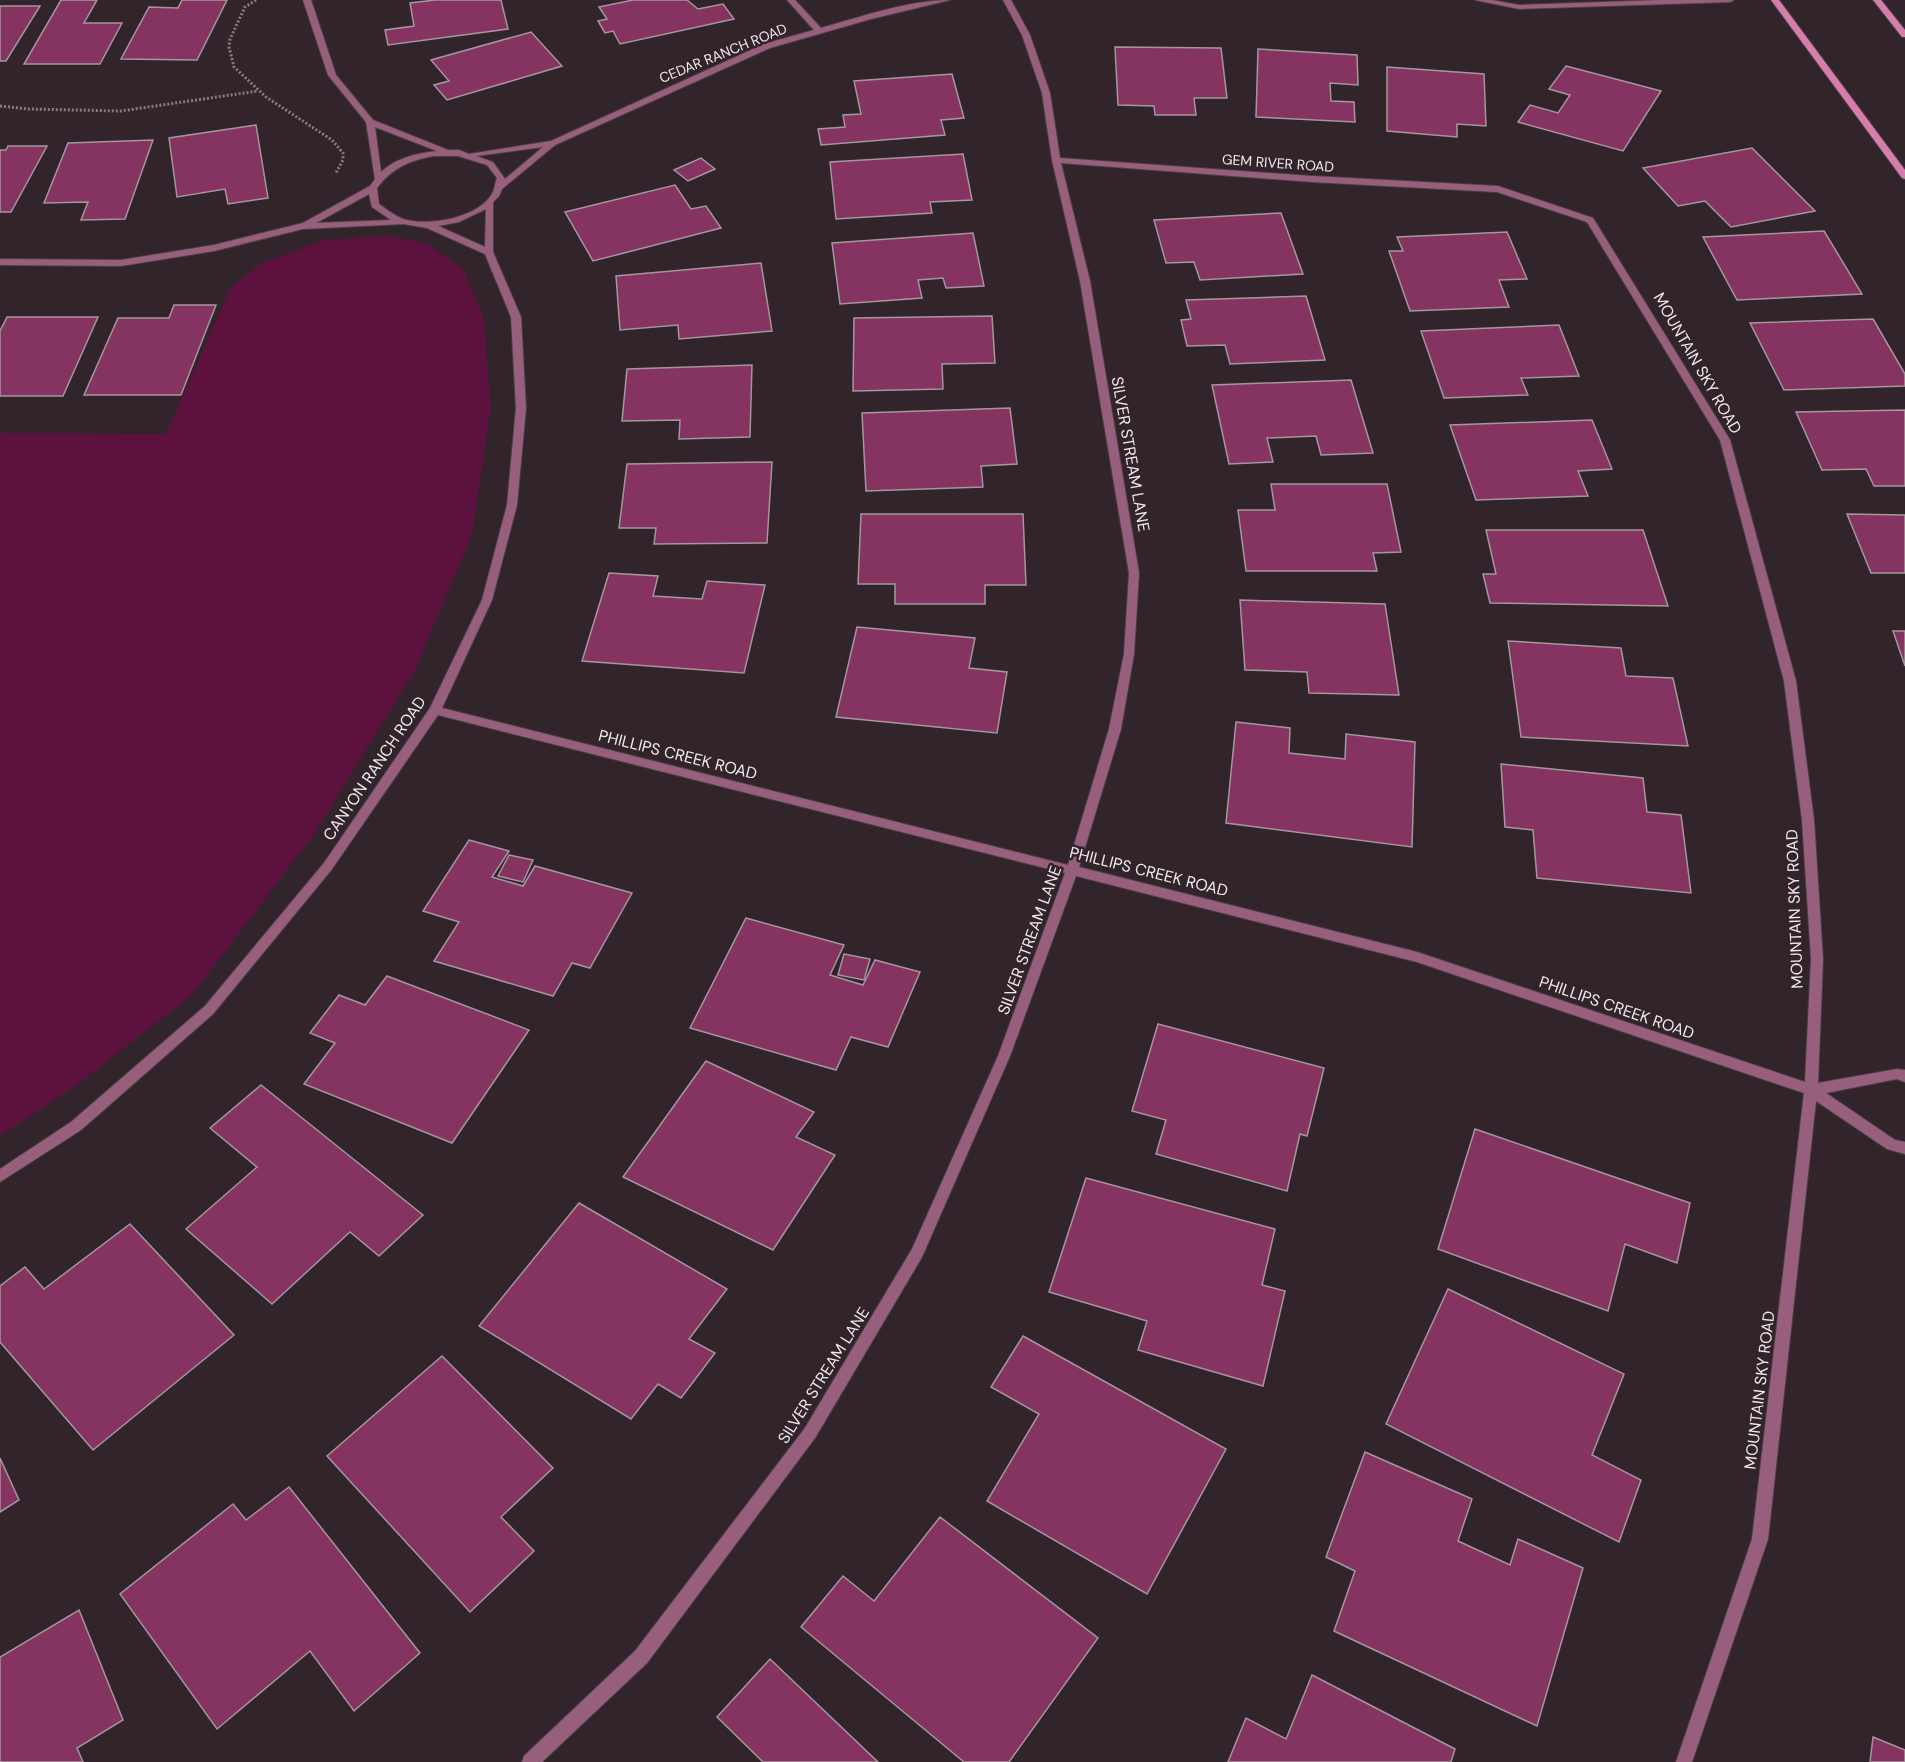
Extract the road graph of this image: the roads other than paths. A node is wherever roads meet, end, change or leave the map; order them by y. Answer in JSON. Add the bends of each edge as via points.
{"nodes":[{"id":1,"x":307,"y":0,"type":"edge"},
{"id":2,"x":791,"y":0,"type":"edge"},
{"id":3,"x":946,"y":0,"type":"edge"},
{"id":4,"x":1007,"y":0,"type":"edge"},
{"id":5,"x":1479,"y":0,"type":"edge"},
{"id":6,"x":1730,"y":0,"type":"edge"},
{"id":7,"x":1775,"y":0,"type":"edge"},
{"id":8,"x":1877,"y":0,"type":"edge"},
{"id":9,"x":819,"y":31,"type":"junction"},
{"id":10,"x":1905,"y":35,"type":"edge"},
{"id":11,"x":370,"y":122,"type":"junction"},
{"id":12,"x":552,"y":143,"type":"junction"},
{"id":13,"x":447,"y":153,"type":"junction"},
{"id":14,"x":469,"y":155,"type":"junction"},
{"id":15,"x":1056,"y":160,"type":"junction"},
{"id":16,"x":1905,"y":176,"type":"edge"},
{"id":17,"x":378,"y":178,"type":"junction"},
{"id":18,"x":501,"y":187,"type":"junction"},
{"id":19,"x":373,"y":188,"type":"junction"},
{"id":20,"x":1498,"y":189,"type":"joint"},
{"id":21,"x":490,"y":204,"type":"junction"},
{"id":22,"x":404,"y":222,"type":"junction"},
{"id":23,"x":428,"y":225,"type":"junction"},
{"id":24,"x":303,"y":226,"type":"junction"},
{"id":25,"x":489,"y":252,"type":"junction"},
{"id":26,"x":0,"y":262,"type":"edge"},
{"id":27,"x":435,"y":710,"type":"junction"},
{"id":28,"x":1073,"y":869,"type":"junction"},
{"id":29,"x":1905,"y":1076,"type":"edge"},
{"id":30,"x":1811,"y":1090,"type":"junction"},
{"id":31,"x":1905,"y":1148,"type":"edge"},
{"id":32,"x":0,"y":1176,"type":"edge"},
{"id":33,"x":530,"y":1762,"type":"edge"},
{"id":34,"x":1684,"y":1762,"type":"edge"}],
"edges":[{"from":1,"to":11,"type":"street","via":[[332,75]]},
{"from":2,"to":9,"type":"street"},
{"from":3,"to":9,"type":"street","name":"CEDAR RANCH ROAD"},
{"from":4,"to":15,"type":"street","name":"SILVER STREAM LANE","via":[[1026,35],[1046,93]]},
{"from":5,"to":6,"type":"street","via":[[1519,7]]},
{"from":7,"to":16,"type":"main road"},
{"from":8,"to":10,"type":"main road"},
{"from":9,"to":12,"type":"street","name":"CEDAR RANCH ROAD","via":[[767,46]]},
{"from":11,"to":13,"type":"street"},
{"from":11,"to":17,"type":"street"},
{"from":12,"to":14,"type":"street","name":"CEDAR RANCH ROAD"},
{"from":12,"to":18,"type":"street","name":"CEDAR RANCH ROAD"},
{"from":13,"to":14,"type":"street"},
{"from":13,"to":17,"type":"street","via":[[415,157]]},
{"from":14,"to":18,"type":"street","via":[[490,164],[501,178]]},
{"from":15,"to":20,"type":"street","name":"GEM RIVER ROAD"},
{"from":15,"to":28,"type":"street","name":"SILVER STREAM LANE","via":[[1085,281],[1134,573],[1129,654],[1115,729]]},
{"from":17,"to":19,"type":"street"},
{"from":18,"to":21,"type":"street","name":"CEDAR RANCH ROAD"},
{"from":19,"to":22,"type":"street","via":[[375,205],[391,218]]},
{"from":19,"to":24,"type":"street"},
{"from":20,"to":30,"type":"street","name":"MOUNTAIN SKY ROAD","via":[[1590,220],[1725,440],[1790,681],[1808,820],[1817,959]]},
{"from":21,"to":23,"type":"street","via":[[463,219]]},
{"from":21,"to":25,"type":"street","name":"CANYON RANCH ROAD"},
{"from":22,"to":23,"type":"street"},
{"from":22,"to":24,"type":"street"},
{"from":23,"to":25,"type":"street"},
{"from":24,"to":26,"type":"street","via":[[214,248],[121,263]]},
{"from":25,"to":27,"type":"street","name":"CANYON RANCH ROAD","via":[[516,317],[521,408],[512,505],[487,600]]},
{"from":27,"to":28,"type":"street","name":"PHILLIPS CREEK ROAD"},
{"from":27,"to":32,"type":"street","name":"CANYON RANCH ROAD","via":[[328,866],[209,1010],[76,1126]]},
{"from":28,"to":30,"type":"street","name":"PHILLIPS CREEK ROAD","via":[[1417,957]]},
{"from":28,"to":33,"type":"street","name":"SILVER STREAM LANE","via":[[1004,1056],[917,1252],[810,1432],[641,1657]]},
{"from":29,"to":30,"type":"street","name":"PHILLIPS CREEK ROAD","via":[[1897,1074]]},
{"from":30,"to":31,"type":"street","name":"PHILLIPS CREEK ROAD","via":[[1892,1145]]},
{"from":30,"to":34,"type":"street","name":"MOUNTAIN SKY ROAD","via":[[1760,1539]]}]}
